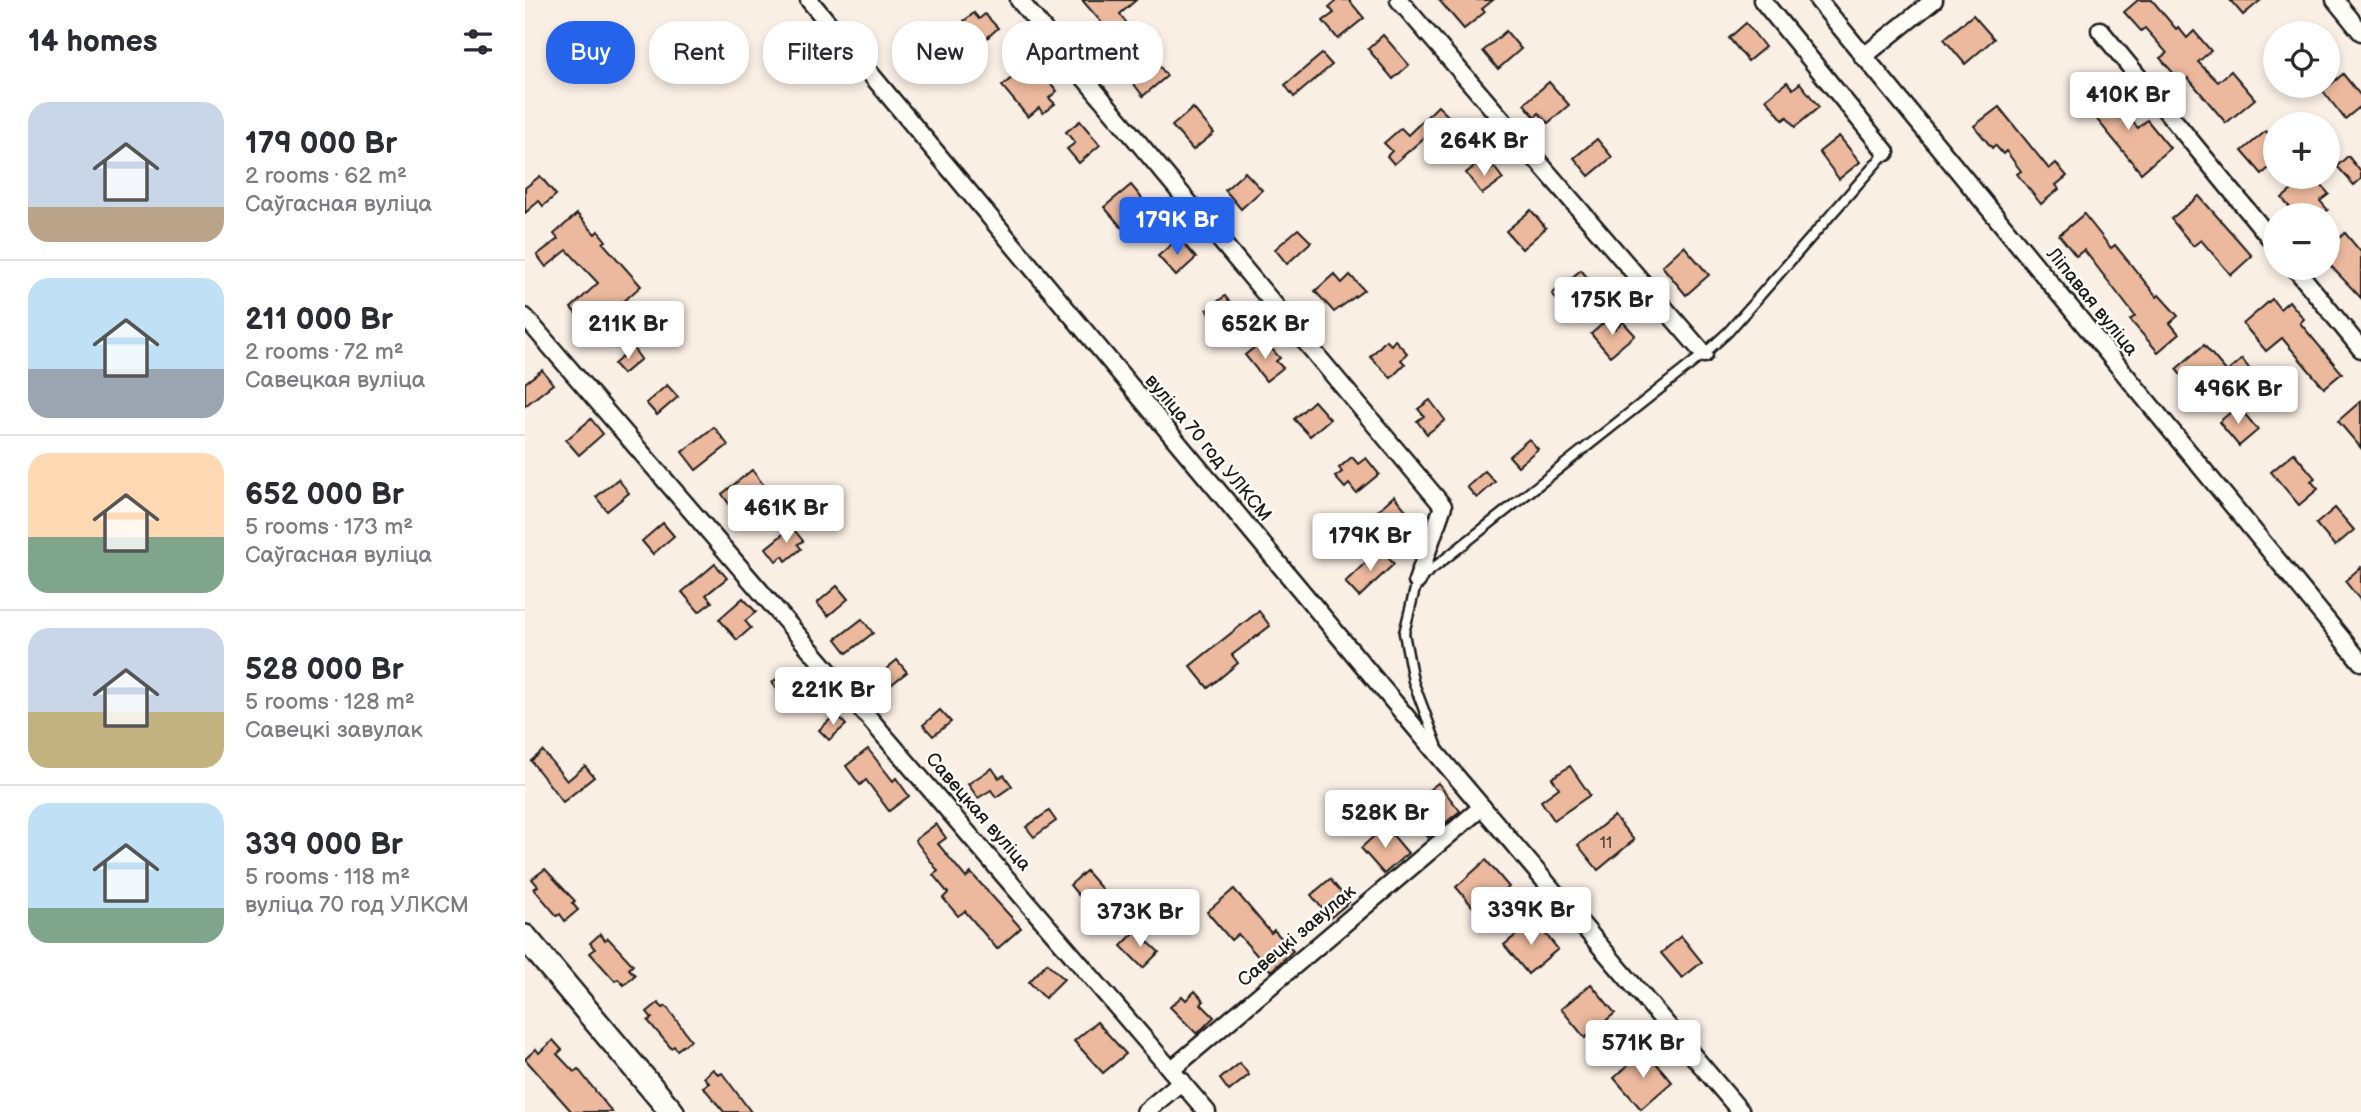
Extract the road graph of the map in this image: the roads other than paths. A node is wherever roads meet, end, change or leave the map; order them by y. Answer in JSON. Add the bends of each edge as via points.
{"nodes":[{"id":1,"x":809,"y":0,"type":"edge"},
{"id":2,"x":1019,"y":0,"type":"edge"},
{"id":3,"x":1399,"y":0,"type":"edge"},
{"id":4,"x":1762,"y":0,"type":"edge"},
{"id":5,"x":1818,"y":0,"type":"edge"},
{"id":6,"x":1934,"y":0,"type":"edge"},
{"id":7,"x":2335,"y":0,"type":"edge"},
{"id":8,"x":2101,"y":30,"type":"dead end"},
{"id":9,"x":2361,"y":32,"type":"edge"},
{"id":10,"x":1863,"y":57,"type":"junction"},
{"id":11,"x":1886,"y":152,"type":"joint"},
{"id":12,"x":2263,"y":229,"type":"edge"},
{"id":13,"x":2305,"y":280,"type":"edge"},
{"id":14,"x":525,"y":317,"type":"edge"},
{"id":15,"x":2361,"y":349,"type":"edge"},
{"id":16,"x":1704,"y":354,"type":"junction"},
{"id":17,"x":1417,"y":581,"type":"junction"},
{"id":18,"x":2361,"y":662,"type":"edge"},
{"id":19,"x":1443,"y":761,"type":"junction"},
{"id":20,"x":1482,"y":807,"type":"junction"},
{"id":21,"x":525,"y":937,"type":"edge"},
{"id":22,"x":1177,"y":1076,"type":"junction"},
{"id":23,"x":672,"y":1112,"type":"edge"},
{"id":24,"x":1145,"y":1112,"type":"edge"},
{"id":25,"x":1207,"y":1112,"type":"edge"},
{"id":26,"x":1741,"y":1112,"type":"edge"}],
"edges":[{"from":1,"to":19,"type":"street","name":"вуліца 70 год УЛКСМ"},
{"from":2,"to":17,"type":"street","via":[[1443,506]]},
{"from":3,"to":16,"type":"street"},
{"from":4,"to":11,"type":"street"},
{"from":5,"to":10,"type":"street","name":"Ліпавая вуліца"},
{"from":6,"to":10,"type":"street"},
{"from":7,"to":9,"type":"street"},
{"from":8,"to":12,"type":"street"},
{"from":10,"to":18,"type":"street","name":"Ліпавая вуліца"},
{"from":11,"to":16,"type":"lane"},
{"from":13,"to":15,"type":"street"},
{"from":14,"to":22,"type":"street","name":"Савецкая вуліца"},
{"from":16,"to":17,"type":"lane"},
{"from":17,"to":19,"type":"lane","via":[[1404,633],[1413,681]]},
{"from":19,"to":20,"type":"street","name":"вуліца 70 год УЛКСМ"},
{"from":20,"to":22,"type":"street","name":"Савецкі завулак"},
{"from":20,"to":26,"type":"street","name":"вуліца 70 год УЛКСМ"},
{"from":21,"to":23,"type":"street"},
{"from":22,"to":24,"type":"street","name":"Савецкі завулак"},
{"from":22,"to":25,"type":"street","name":"Савецкая вуліца"}]}
